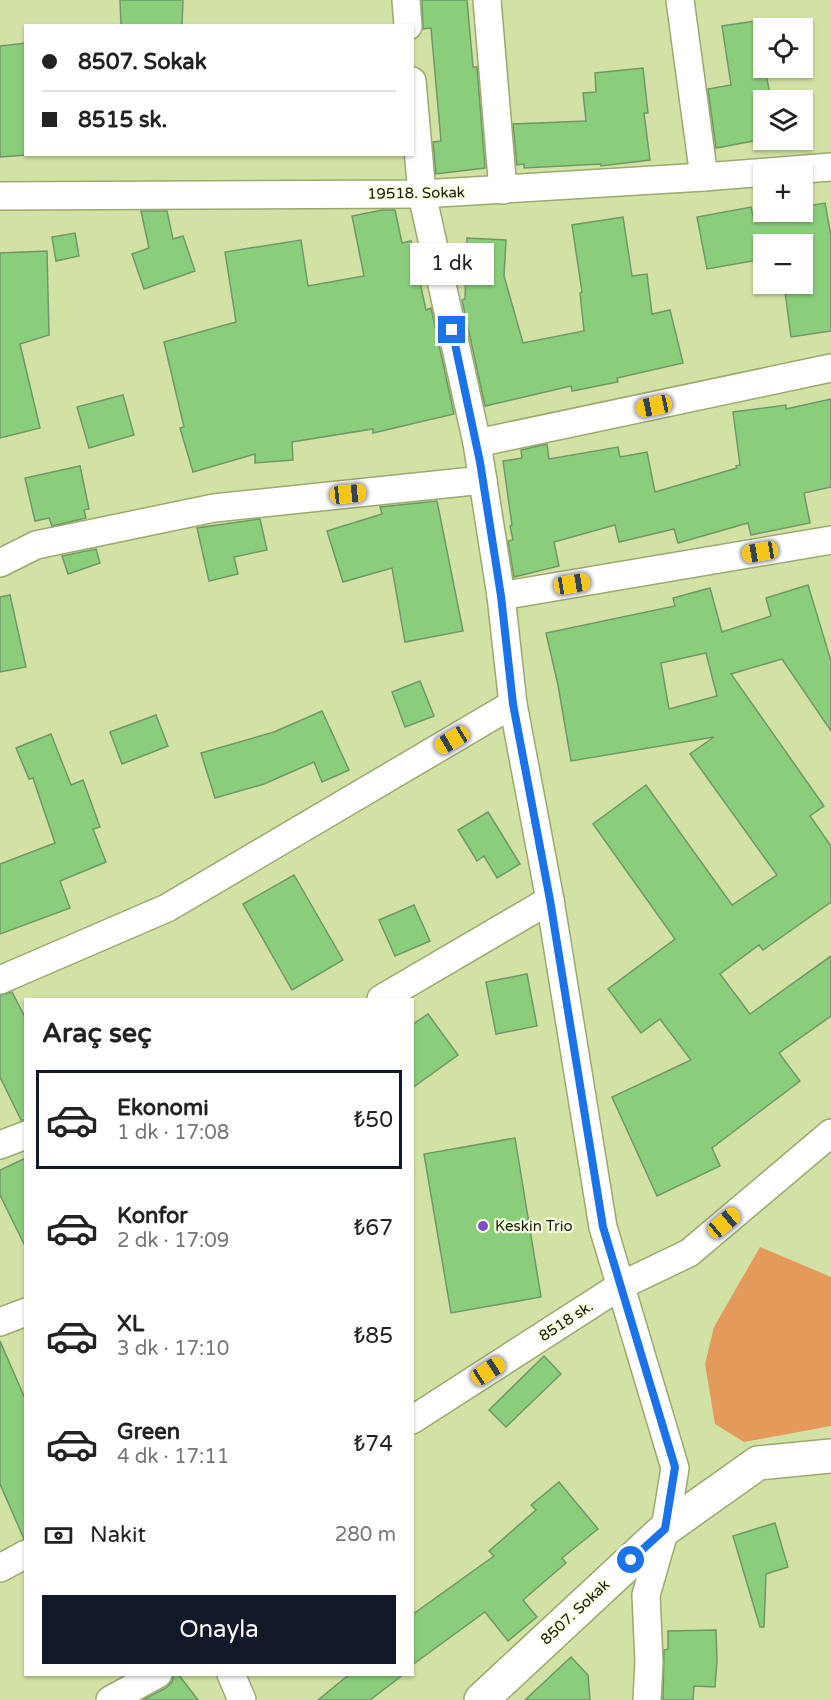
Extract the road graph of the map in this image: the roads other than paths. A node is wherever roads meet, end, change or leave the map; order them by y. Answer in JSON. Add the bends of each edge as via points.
{"nodes":[{"id":1,"x":406,"y":0,"type":"edge"},
{"id":2,"x":487,"y":0,"type":"edge"},
{"id":3,"x":680,"y":0,"type":"edge"},
{"id":4,"x":408,"y":24,"type":"edge"},
{"id":5,"x":414,"y":104,"type":"edge"},
{"id":6,"x":831,"y":167,"type":"edge"},
{"id":7,"x":704,"y":177,"type":"junction"},
{"id":8,"x":503,"y":190,"type":"junction"},
{"id":9,"x":422,"y":194,"type":"junction"},
{"id":10,"x":0,"y":196,"type":"edge"},
{"id":11,"x":831,"y":368,"type":"edge"},
{"id":12,"x":477,"y":443,"type":"junction"},
{"id":13,"x":483,"y":480,"type":"junction"},
{"id":14,"x":831,"y":540,"type":"edge"},
{"id":15,"x":0,"y":563,"type":"edge"},
{"id":16,"x":501,"y":596,"type":"junction"},
{"id":17,"x":513,"y":704,"type":"junction"},
{"id":18,"x":550,"y":900,"type":"junction"},
{"id":19,"x":0,"y":980,"type":"edge"},
{"id":20,"x":383,"y":998,"type":"edge"},
{"id":21,"x":831,"y":1133,"type":"edge"},
{"id":22,"x":24,"y":1136,"type":"edge"},
{"id":23,"x":0,"y":1145,"type":"edge"},
{"id":24,"x":620,"y":1287,"type":"junction"},
{"id":25,"x":24,"y":1313,"type":"edge"},
{"id":26,"x":0,"y":1322,"type":"edge"},
{"id":27,"x":414,"y":1419,"type":"edge"},
{"id":28,"x":831,"y":1456,"type":"edge"},
{"id":29,"x":665,"y":1529,"type":"junction"},
{"id":30,"x":24,"y":1555,"type":"edge"},
{"id":31,"x":0,"y":1568,"type":"edge"},
{"id":32,"x":155,"y":1676,"type":"edge"},
{"id":33,"x":232,"y":1676,"type":"edge"},
{"id":34,"x":110,"y":1700,"type":"edge"},
{"id":35,"x":242,"y":1700,"type":"edge"},
{"id":36,"x":481,"y":1700,"type":"edge"},
{"id":37,"x":647,"y":1700,"type":"edge"}],
"edges":[{"from":1,"to":4,"type":"street"},
{"from":2,"to":8,"type":"street"},
{"from":3,"to":7,"type":"street"},
{"from":5,"to":9,"type":"street"},
{"from":6,"to":7,"type":"street","name":"19518. Sokak"},
{"from":7,"to":8,"type":"street","name":"19518. Sokak"},
{"from":8,"to":9,"type":"street","name":"19518. Sokak"},
{"from":9,"to":10,"type":"street","name":"19518. Sokak"},
{"from":9,"to":12,"type":"street"},
{"from":11,"to":12,"type":"street"},
{"from":12,"to":13,"type":"street"},
{"from":13,"to":15,"type":"street","via":[[214,508],[36,545]]},
{"from":13,"to":16,"type":"street"},
{"from":14,"to":16,"type":"street"},
{"from":16,"to":17,"type":"street"},
{"from":17,"to":18,"type":"street"},
{"from":17,"to":19,"type":"street","via":[[167,908]]},
{"from":18,"to":20,"type":"street"},
{"from":18,"to":24,"type":"street","via":[[603,1227]]},
{"from":21,"to":24,"type":"street","name":"8518 sk.","via":[[688,1253]]},
{"from":22,"to":23,"type":"street"},
{"from":24,"to":27,"type":"street","name":"8518 sk."},
{"from":24,"to":29,"type":"street","via":[[675,1467]]},
{"from":25,"to":26,"type":"street"},
{"from":28,"to":29,"type":"street","name":"8507. Sokak","via":[[759,1463]]},
{"from":29,"to":36,"type":"street","name":"8507. Sokak"},
{"from":29,"to":37,"type":"street","via":[[646,1595]]},
{"from":30,"to":31,"type":"street"},
{"from":32,"to":34,"type":"street"},
{"from":33,"to":35,"type":"street"}]}
